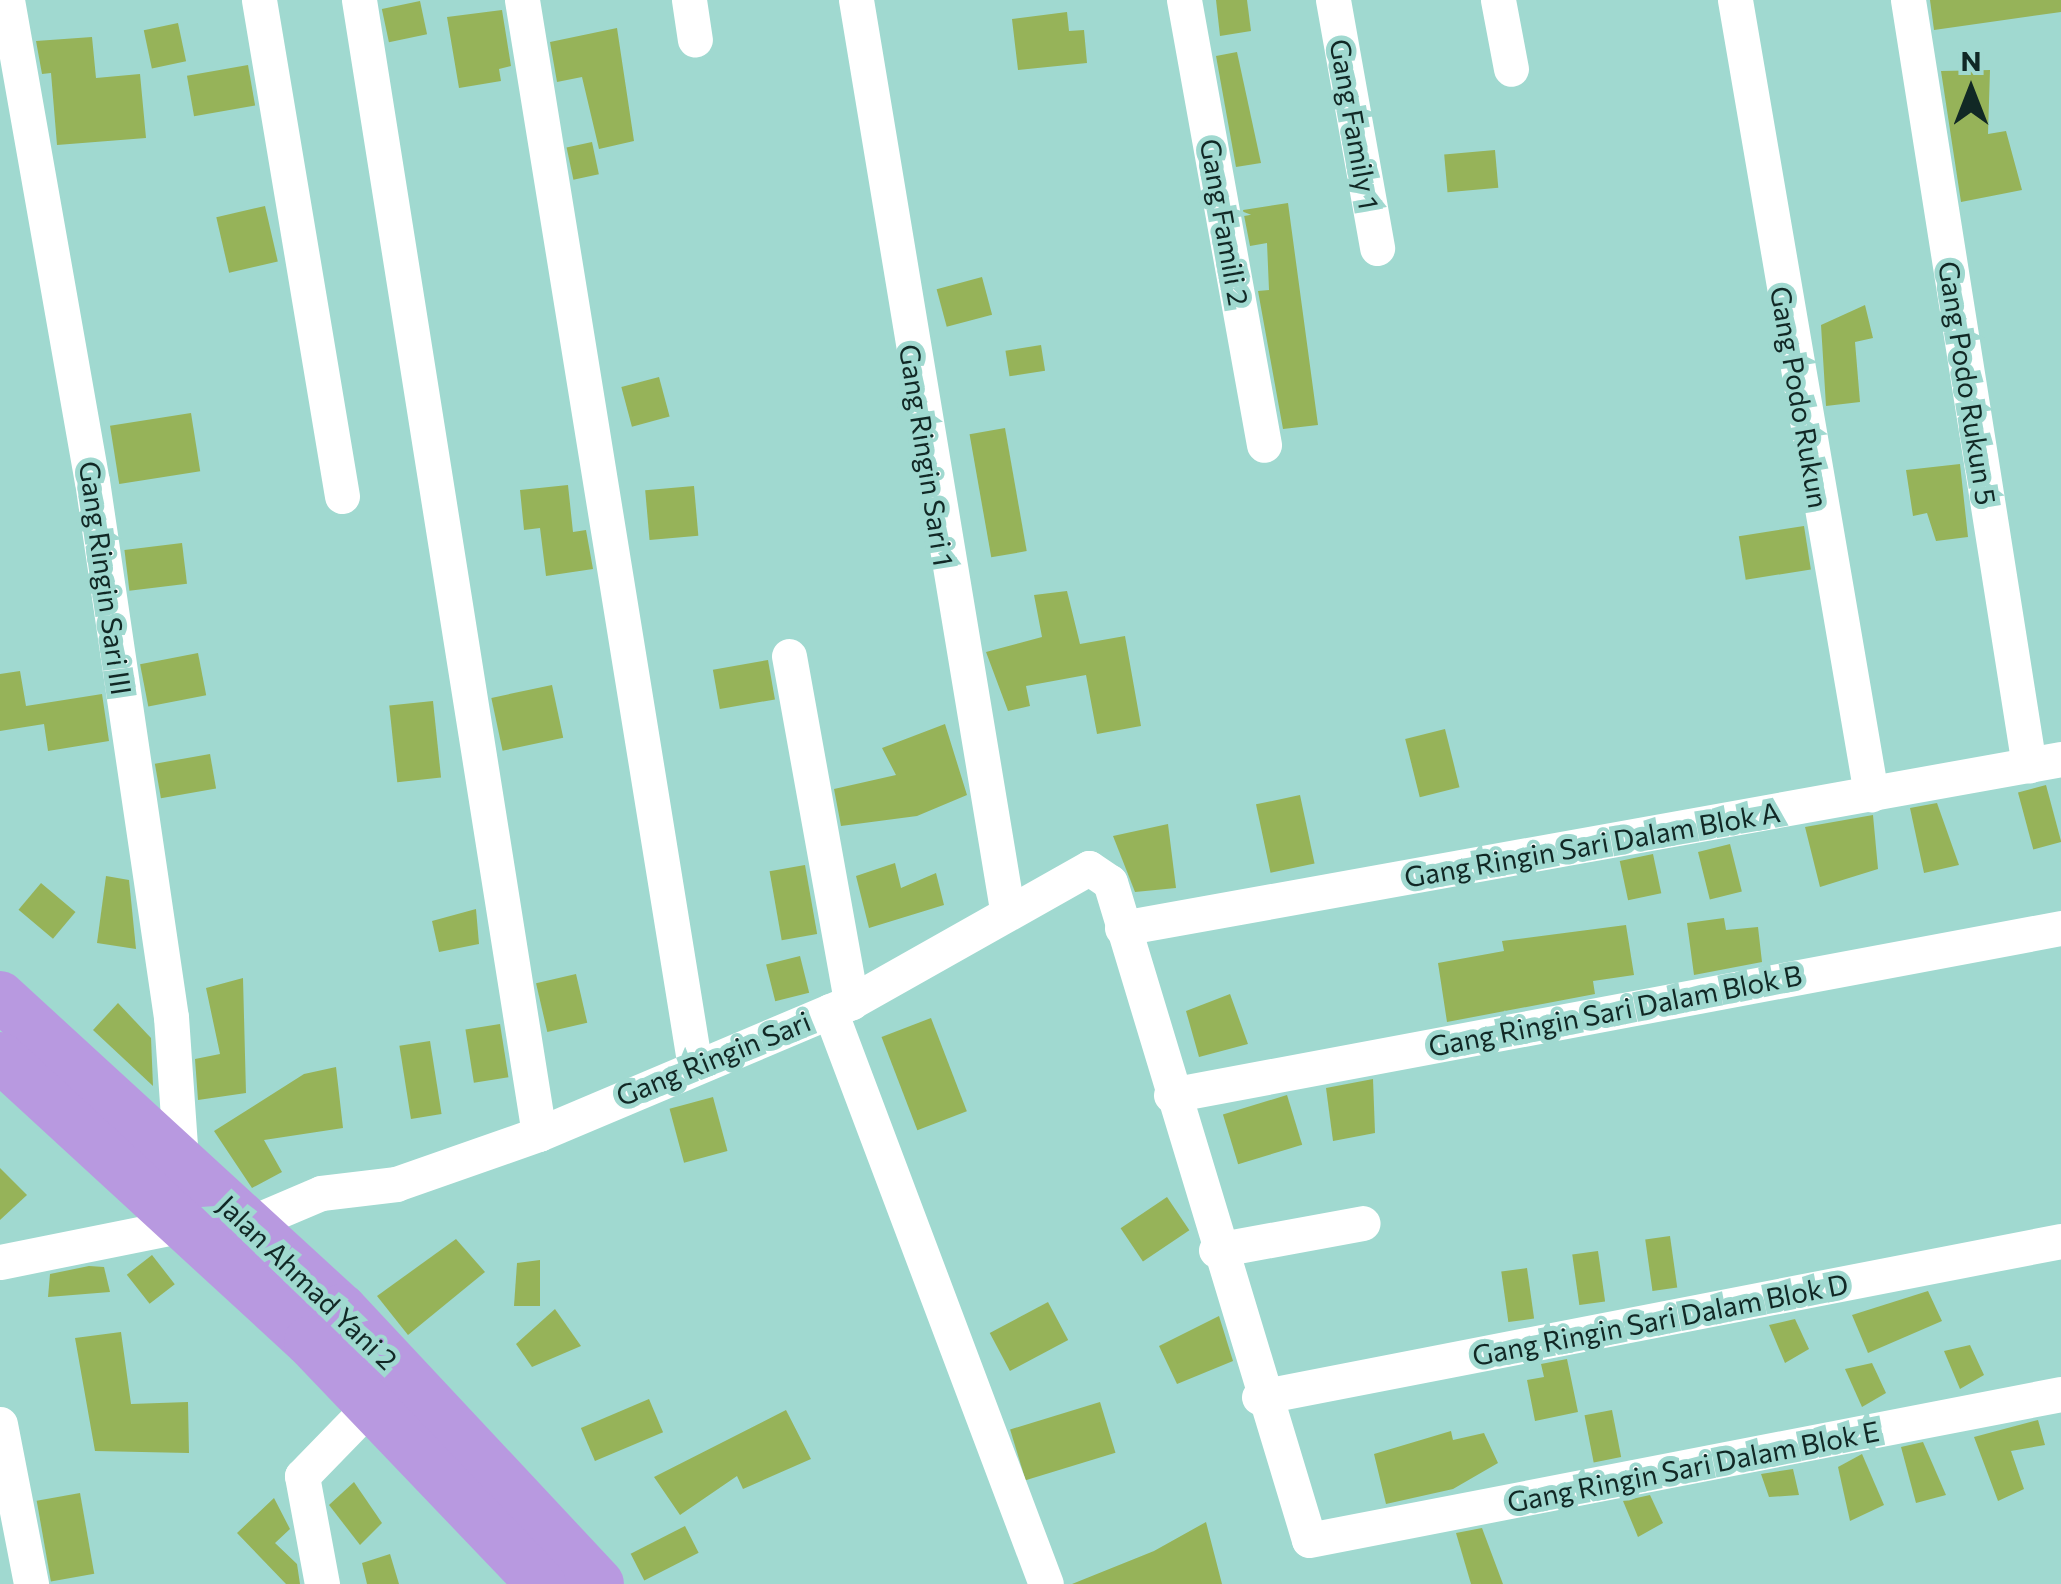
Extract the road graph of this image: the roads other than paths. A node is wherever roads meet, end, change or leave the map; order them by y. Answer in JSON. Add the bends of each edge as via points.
{"nodes":[{"id":1,"x":6,"y":0,"type":"edge"},
{"id":2,"x":259,"y":0,"type":"edge"},
{"id":3,"x":358,"y":0,"type":"edge"},
{"id":4,"x":522,"y":0,"type":"edge"},
{"id":5,"x":689,"y":0,"type":"edge"},
{"id":6,"x":856,"y":0,"type":"edge"},
{"id":7,"x":1184,"y":0,"type":"edge"},
{"id":8,"x":1333,"y":0,"type":"edge"},
{"id":9,"x":1498,"y":0,"type":"edge"},
{"id":10,"x":1735,"y":0,"type":"edge"},
{"id":11,"x":1908,"y":0,"type":"edge"},
{"id":12,"x":695,"y":40,"type":"dead end"},
{"id":13,"x":1511,"y":69,"type":"dead end"},
{"id":14,"x":1377,"y":248,"type":"dead end"},
{"id":15,"x":1264,"y":445,"type":"dead end"},
{"id":16,"x":342,"y":496,"type":"dead end"},
{"id":17,"x":789,"y":656,"type":"dead end"},
{"id":18,"x":2045,"y":762,"type":"edge"},
{"id":19,"x":1871,"y":794,"type":"junction"},
{"id":20,"x":1007,"y":909,"type":"junction"},
{"id":21,"x":1122,"y":928,"type":"junction"},
{"id":22,"x":2061,"y":928,"type":"edge"},
{"id":23,"x":0,"y":996,"type":"edge"},
{"id":24,"x":844,"y":996,"type":"junction"},
{"id":25,"x":0,"y":1057,"type":"edge"},
{"id":26,"x":694,"y":1061,"type":"junction"},
{"id":27,"x":1170,"y":1094,"type":"junction"},
{"id":28,"x":538,"y":1127,"type":"junction"},
{"id":29,"x":181,"y":1159,"type":"junction"},
{"id":30,"x":1363,"y":1223,"type":"dead end"},
{"id":31,"x":248,"y":1224,"type":"junction"},
{"id":32,"x":183,"y":1225,"type":"junction"},
{"id":33,"x":2061,"y":1242,"type":"edge"},
{"id":34,"x":1216,"y":1250,"type":"junction"},
{"id":35,"x":0,"y":1262,"type":"edge"},
{"id":36,"x":2061,"y":1394,"type":"edge"},
{"id":37,"x":1259,"y":1397,"type":"junction"},
{"id":38,"x":371,"y":1405,"type":"junction"},
{"id":39,"x":0,"y":1424,"type":"edge"},
{"id":40,"x":31,"y":1584,"type":"edge"},
{"id":41,"x":322,"y":1584,"type":"edge"},
{"id":42,"x":542,"y":1584,"type":"edge"},
{"id":43,"x":599,"y":1584,"type":"edge"},
{"id":44,"x":1046,"y":1584,"type":"edge"}],
"edges":[{"from":1,"to":29,"type":"street","name":"Gang Ringin Sari III","via":[[92,481],[171,1017]]},
{"from":2,"to":16,"type":"street"},
{"from":3,"to":28,"type":"street"},
{"from":4,"to":26,"type":"street"},
{"from":5,"to":12,"type":"street"},
{"from":6,"to":20,"type":"street","name":"Gang Ringin Sari 1"},
{"from":7,"to":15,"type":"street","name":"Gang Famili 2"},
{"from":8,"to":14,"type":"street","name":"Gang Family 1"},
{"from":9,"to":13,"type":"street"},
{"from":10,"to":19,"type":"street","name":"Gang Podo Rukun"},
{"from":11,"to":18,"type":"street","name":"Gang Podo Rukun 5"},
{"from":17,"to":24,"type":"street"},
{"from":18,"to":19,"type":"street","name":"Gang Ringin Sari Dalam Blok A"},
{"from":19,"to":21,"type":"street","name":"Gang Ringin Sari Dalam Blok A"},
{"from":20,"to":21,"type":"street","name":"Gang Ringin Sari","via":[[1094,869],[1110,882]]},
{"from":20,"to":24,"type":"street","name":"Gang Ringin Sari"},
{"from":21,"to":27,"type":"street"},
{"from":22,"to":27,"type":"street","name":"Gang Ringin Sari Dalam Blok B"},
{"from":23,"to":29,"type":"highway","name":"Jalan Ahmad Yani 2"},
{"from":24,"to":26,"type":"street","name":"Gang Ringin Sari"},
{"from":24,"to":44,"type":"street"},
{"from":25,"to":32,"type":"highway","name":"Jalan Ahmad Yani 2"},
{"from":26,"to":28,"type":"street","name":"Gang Ringin Sari"},
{"from":27,"to":34,"type":"street"},
{"from":28,"to":31,"type":"street","name":"Gang Ringin Sari","via":[[396,1184],[321,1194]]},
{"from":29,"to":31,"type":"highway","name":"Jalan Ahmad Yani 2"},
{"from":30,"to":34,"type":"street"},
{"from":31,"to":43,"type":"highway","name":"Jalan Ahmad Yani 2","via":[[342,1309]]},
{"from":32,"to":35,"type":"street"},
{"from":32,"to":38,"type":"highway","name":"Jalan Ahmad Yani 2"},
{"from":33,"to":37,"type":"street","name":"Gang Ringin Sari Dalam Blok D"},
{"from":34,"to":37,"type":"street"},
{"from":36,"to":37,"type":"street","name":"Gang Ringin Sari Dalam Blok E","via":[[1326,1542],[1305,1537]]},
{"from":38,"to":41,"type":"street","via":[[302,1476]]},
{"from":38,"to":42,"type":"highway","name":"Jalan Ahmad Yani 2"},
{"from":39,"to":40,"type":"street"}]}
